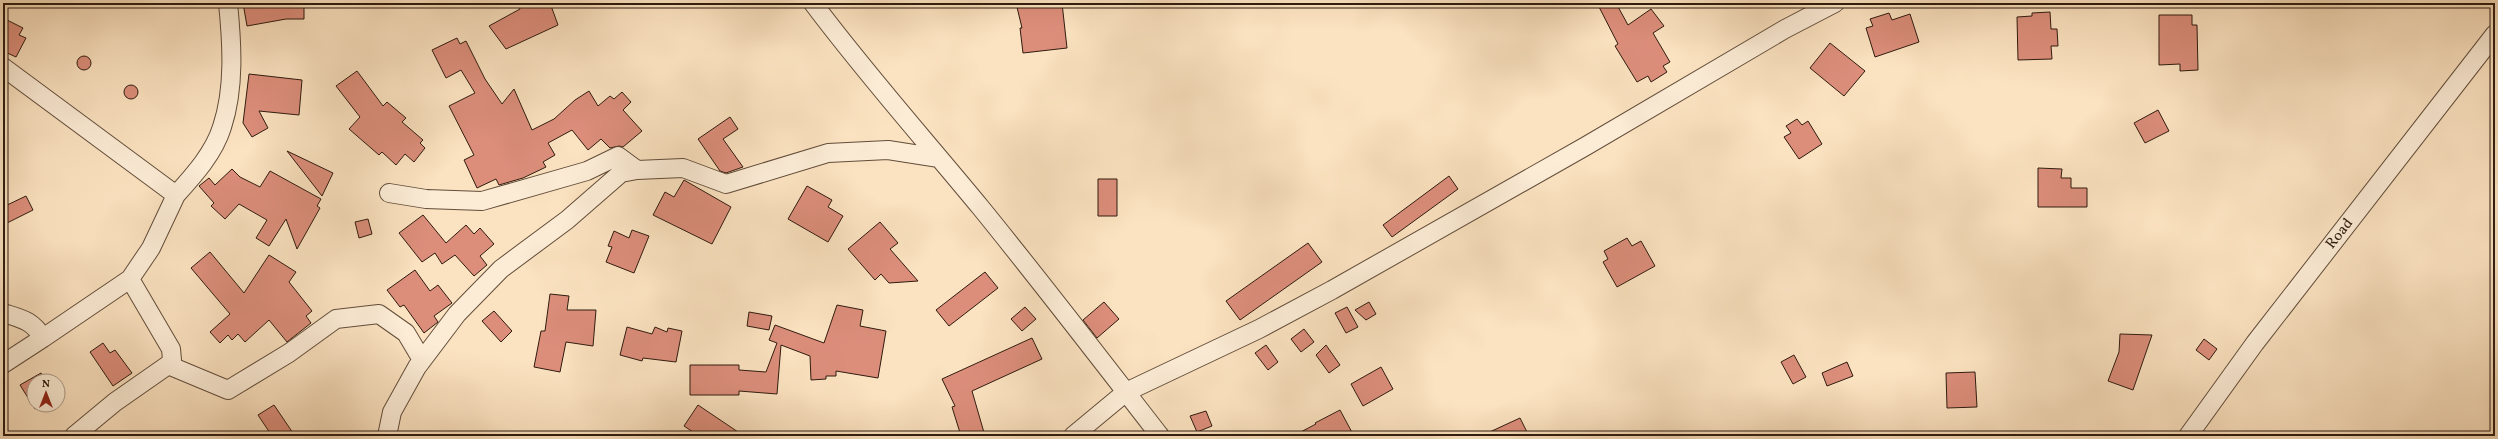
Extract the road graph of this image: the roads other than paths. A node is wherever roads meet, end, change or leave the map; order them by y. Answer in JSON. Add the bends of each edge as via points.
{"nodes":[{"id":1,"x":228,"y":3,"type":"edge"},
{"id":2,"x":813,"y":3,"type":"edge"},
{"id":3,"x":1835,"y":3,"type":"edge"},
{"id":4,"x":2495,"y":34,"type":"edge"},
{"id":5,"x":3,"y":67,"type":"edge"},
{"id":6,"x":938,"y":158,"type":"junction"},
{"id":7,"x":637,"y":170,"type":"junction"},
{"id":8,"x":389,"y":193,"type":"dead end"},
{"id":9,"x":176,"y":195,"type":"junction"},
{"id":10,"x":130,"y":279,"type":"junction"},
{"id":11,"x":3,"y":313,"type":"edge"},
{"id":12,"x":44,"y":338,"type":"junction"},
{"id":13,"x":422,"y":360,"type":"junction"},
{"id":14,"x":3,"y":364,"type":"edge"},
{"id":15,"x":168,"y":365,"type":"junction"},
{"id":16,"x":1126,"y":392,"type":"junction"},
{"id":17,"x":74,"y":436,"type":"edge"},
{"id":18,"x":387,"y":436,"type":"edge"},
{"id":19,"x":1073,"y":436,"type":"edge"},
{"id":20,"x":1160,"y":436,"type":"edge"},
{"id":21,"x":2188,"y":436,"type":"edge"}],
"edges":[{"from":1,"to":9,"type":"street","via":[[231,74],[222,128],[207,158]]},
{"from":2,"to":6,"type":"street","via":[[852,56]]},
{"from":3,"to":16,"type":"street","via":[[1785,29],[1586,146],[1332,290],[1259,329]]},
{"from":4,"to":21,"type":"street","name":"Road","via":[[2255,343]]},
{"from":5,"to":9,"type":"street"},
{"from":6,"to":7,"type":"street","via":[[888,150],[828,153],[726,184],[683,168]]},
{"from":6,"to":16,"type":"street","via":[[1056,300]]},
{"from":7,"to":8,"type":"street","via":[[618,156],[586,171],[482,201],[426,200]]},
{"from":7,"to":13,"type":"street","via":[[621,173],[567,220],[501,269],[457,314]]},
{"from":9,"to":10,"type":"street","via":[[152,248]]},
{"from":10,"to":12,"type":"street"},
{"from":10,"to":15,"type":"street","via":[[171,349],[172,360]]},
{"from":11,"to":12,"type":"street","via":[[25,320],[36,327]]},
{"from":12,"to":14,"type":"street"},
{"from":13,"to":15,"type":"street","via":[[406,333],[379,314],[336,319],[289,353],[228,390]]},
{"from":13,"to":18,"type":"street","via":[[392,412]]},
{"from":15,"to":17,"type":"street","via":[[115,402]]},
{"from":16,"to":19,"type":"street"},
{"from":16,"to":20,"type":"street"}]}
